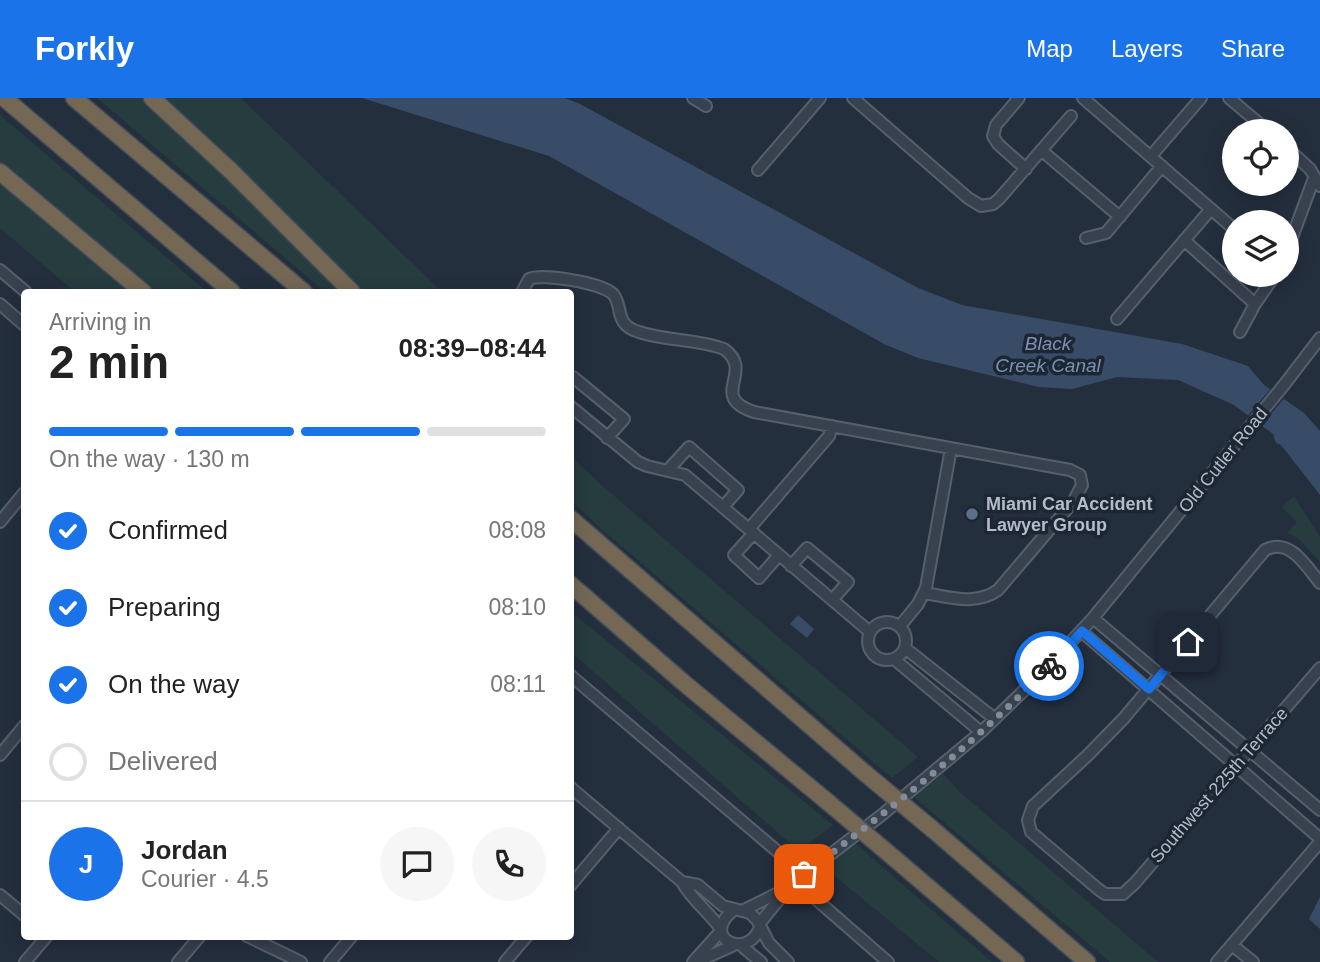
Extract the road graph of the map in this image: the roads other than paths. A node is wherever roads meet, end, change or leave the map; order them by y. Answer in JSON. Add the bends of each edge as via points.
{"nodes":[{"id":1,"x":4,"y":98,"type":"edge"},
{"id":2,"x":74,"y":98,"type":"edge"},
{"id":3,"x":152,"y":98,"type":"edge"},
{"id":4,"x":693,"y":98,"type":"edge"},
{"id":5,"x":820,"y":98,"type":"edge"},
{"id":6,"x":853,"y":98,"type":"edge"},
{"id":7,"x":1019,"y":98,"type":"edge"},
{"id":8,"x":1083,"y":98,"type":"edge"},
{"id":9,"x":1200,"y":98,"type":"edge"},
{"id":10,"x":1229,"y":98,"type":"edge"},
{"id":11,"x":706,"y":106,"type":"dead end"},
{"id":12,"x":1071,"y":116,"type":"dead end"},
{"id":13,"x":1254,"y":119,"type":"edge"},
{"id":14,"x":1041,"y":150,"type":"junction"},
{"id":15,"x":1151,"y":156,"type":"junction"},
{"id":16,"x":1299,"y":159,"type":"edge"},
{"id":17,"x":1162,"y":166,"type":"junction"},
{"id":18,"x":1026,"y":169,"type":"junction"},
{"id":19,"x":758,"y":170,"type":"dead end"},
{"id":20,"x":0,"y":172,"type":"edge"},
{"id":21,"x":1318,"y":180,"type":"edge"},
{"id":22,"x":1211,"y":209,"type":"junction"},
{"id":23,"x":1120,"y":217,"type":"junction"},
{"id":24,"x":1222,"y":219,"type":"edge"},
{"id":25,"x":1299,"y":224,"type":"edge"},
{"id":26,"x":1086,"y":238,"type":"dead end"},
{"id":27,"x":1184,"y":240,"type":"junction"},
{"id":28,"x":0,"y":270,"type":"edge"},
{"id":29,"x":1267,"y":287,"type":"edge"},
{"id":30,"x":22,"y":289,"type":"edge"},
{"id":31,"x":139,"y":289,"type":"edge"},
{"id":32,"x":228,"y":289,"type":"edge"},
{"id":33,"x":300,"y":289,"type":"edge"},
{"id":34,"x":349,"y":289,"type":"edge"},
{"id":35,"x":524,"y":289,"type":"edge"},
{"id":36,"x":0,"y":304,"type":"edge"},
{"id":37,"x":1255,"y":304,"type":"junction"},
{"id":38,"x":1117,"y":319,"type":"dead end"},
{"id":39,"x":21,"y":322,"type":"edge"},
{"id":40,"x":1240,"y":332,"type":"dead end"},
{"id":41,"x":1320,"y":338,"type":"edge"},
{"id":42,"x":574,"y":378,"type":"edge"},
{"id":43,"x":574,"y":409,"type":"edge"},
{"id":44,"x":832,"y":426,"type":"junction"},
{"id":45,"x":607,"y":438,"type":"junction"},
{"id":46,"x":951,"y":448,"type":"junction"},
{"id":47,"x":668,"y":470,"type":"junction"},
{"id":48,"x":21,"y":497,"type":"edge"},
{"id":49,"x":723,"y":507,"type":"junction"},
{"id":50,"x":574,"y":521,"type":"edge"},
{"id":51,"x":0,"y":522,"type":"edge"},
{"id":52,"x":751,"y":531,"type":"junction"},
{"id":53,"x":779,"y":555,"type":"junction"},
{"id":54,"x":792,"y":566,"type":"junction"},
{"id":55,"x":1320,"y":583,"type":"edge"},
{"id":56,"x":574,"y":587,"type":"edge"},
{"id":57,"x":924,"y":593,"type":"junction"},
{"id":58,"x":574,"y":600,"type":"edge"},
{"id":59,"x":832,"y":600,"type":"junction"},
{"id":60,"x":1093,"y":618,"type":"junction"},
{"id":61,"x":900,"y":626,"type":"junction"},
{"id":62,"x":1082,"y":631,"type":"junction"},
{"id":63,"x":870,"y":632,"type":"junction"},
{"id":64,"x":905,"y":648,"type":"junction"},
{"id":65,"x":894,"y":659,"type":"junction"},
{"id":66,"x":1320,"y":668,"type":"edge"},
{"id":67,"x":1161,"y":675,"type":"junction"},
{"id":68,"x":574,"y":679,"type":"edge"},
{"id":69,"x":684,"y":683,"type":"junction"},
{"id":70,"x":953,"y":684,"type":"junction"},
{"id":71,"x":1149,"y":689,"type":"junction"},
{"id":72,"x":942,"y":698,"type":"junction"},
{"id":73,"x":995,"y":719,"type":"junction"},
{"id":74,"x":21,"y":730,"type":"edge"},
{"id":75,"x":981,"y":732,"type":"junction"},
{"id":76,"x":1249,"y":750,"type":"junction"},
{"id":77,"x":0,"y":755,"type":"edge"},
{"id":78,"x":1236,"y":765,"type":"junction"},
{"id":79,"x":574,"y":791,"type":"edge"},
{"id":80,"x":1320,"y":810,"type":"edge"},
{"id":81,"x":1320,"y":821,"type":"edge"},
{"id":82,"x":619,"y":828,"type":"junction"},
{"id":83,"x":1319,"y":840,"type":"edge"},
{"id":84,"x":800,"y":878,"type":"junction"},
{"id":85,"x":574,"y":881,"type":"edge"},
{"id":86,"x":682,"y":883,"type":"junction"},
{"id":87,"x":784,"y":890,"type":"junction"},
{"id":88,"x":0,"y":895,"type":"edge"},
{"id":89,"x":740,"y":909,"type":"junction"},
{"id":90,"x":21,"y":912,"type":"edge"},
{"id":91,"x":759,"y":925,"type":"junction"},
{"id":92,"x":720,"y":930,"type":"junction"},
{"id":93,"x":44,"y":940,"type":"edge"},
{"id":94,"x":196,"y":940,"type":"edge"},
{"id":95,"x":255,"y":940,"type":"edge"},
{"id":96,"x":349,"y":940,"type":"edge"},
{"id":97,"x":524,"y":940,"type":"edge"},
{"id":98,"x":1232,"y":945,"type":"junction"},
{"id":99,"x":732,"y":946,"type":"junction"},
{"id":100,"x":744,"y":948,"type":"junction"},
{"id":101,"x":25,"y":962,"type":"edge"},
{"id":102,"x":177,"y":962,"type":"edge"},
{"id":103,"x":301,"y":962,"type":"edge"},
{"id":104,"x":330,"y":962,"type":"edge"},
{"id":105,"x":505,"y":962,"type":"edge"},
{"id":106,"x":694,"y":962,"type":"edge"},
{"id":107,"x":761,"y":962,"type":"edge"},
{"id":108,"x":788,"y":962,"type":"edge"},
{"id":109,"x":888,"y":962,"type":"edge"},
{"id":110,"x":1016,"y":962,"type":"edge"},
{"id":111,"x":1087,"y":962,"type":"edge"},
{"id":112,"x":1217,"y":962,"type":"edge"},
{"id":113,"x":1253,"y":962,"type":"edge"}],
"edges":[{"from":1,"to":32,"type":"highway"},
{"from":2,"to":33,"type":"highway"},
{"from":3,"to":34,"type":"highway"},
{"from":4,"to":11,"type":"street"},
{"from":5,"to":19,"type":"street"},
{"from":6,"to":18,"type":"street","via":[[981,206],[993,204]]},
{"from":7,"to":18,"type":"street","via":[[996,125],[993,136]]},
{"from":8,"to":15,"type":"street"},
{"from":9,"to":15,"type":"street"},
{"from":10,"to":13,"type":"street"},
{"from":12,"to":14,"type":"street"},
{"from":14,"to":18,"type":"street"},
{"from":14,"to":23,"type":"street"},
{"from":15,"to":17,"type":"street"},
{"from":16,"to":21,"type":"street"},
{"from":17,"to":22,"type":"street"},
{"from":17,"to":23,"type":"street"},
{"from":20,"to":31,"type":"highway"},
{"from":21,"to":25,"type":"street"},
{"from":22,"to":24,"type":"street"},
{"from":22,"to":27,"type":"street"},
{"from":23,"to":26,"type":"street","via":[[1106,233]]},
{"from":27,"to":37,"type":"street"},
{"from":27,"to":38,"type":"street"},
{"from":28,"to":30,"type":"street"},
{"from":29,"to":37,"type":"street"},
{"from":35,"to":44,"type":"street","via":[[529,279],[538,276],[605,289],[632,329],[718,346],[730,353],[737,364],[732,394],[741,408]]},
{"from":36,"to":39,"type":"street"},
{"from":37,"to":40,"type":"street"},
{"from":41,"to":60,"type":"street","name":"Old Cutler Road"},
{"from":42,"to":45,"type":"street","via":[[624,419]]},
{"from":43,"to":45,"type":"street"},
{"from":44,"to":46,"type":"street"},
{"from":44,"to":52,"type":"street","via":[[829,436]]},
{"from":45,"to":47,"type":"street","via":[[638,462]]},
{"from":46,"to":57,"type":"street"},
{"from":46,"to":57,"type":"street","via":[[1070,470],[1080,475],[1082,485],[1034,549],[990,595],[973,600]]},
{"from":47,"to":49,"type":"street","via":[[685,475]]},
{"from":47,"to":49,"type":"street","via":[[689,447],[738,490]]},
{"from":48,"to":51,"type":"street"},
{"from":49,"to":52,"type":"street"},
{"from":50,"to":111,"type":"highway","bridge":true},
{"from":52,"to":53,"type":"street"},
{"from":52,"to":53,"type":"street","via":[[734,555],[759,578]]},
{"from":53,"to":54,"type":"street"},
{"from":54,"to":59,"type":"street"},
{"from":54,"to":59,"type":"street","via":[[807,548],[848,582]]},
{"from":55,"to":67,"type":"street","via":[[1294,553],[1281,546],[1269,548]]},
{"from":56,"to":69,"type":"highway"},
{"from":57,"to":61,"type":"street"},
{"from":58,"to":69,"type":"highway"},
{"from":59,"to":63,"type":"street"},
{"from":60,"to":62,"type":"street","name":"Old Cutler Road"},
{"from":60,"to":67,"type":"street"},
{"from":61,"to":63,"type":"street","via":[[884,622]]},
{"from":61,"to":64,"type":"street","via":[[906,636]]},
{"from":62,"to":71,"type":"street"},
{"from":62,"to":73,"type":"street","name":"Old Cutler Road"},
{"from":63,"to":65,"type":"street","via":[[869,645],[875,656]]},
{"from":64,"to":65,"type":"street"},
{"from":64,"to":70,"type":"street"},
{"from":65,"to":72,"type":"street"},
{"from":66,"to":76,"type":"street","name":"Southwest 225th Terrace"},
{"from":67,"to":71,"type":"street"},
{"from":67,"to":76,"type":"street"},
{"from":68,"to":84,"type":"street"},
{"from":69,"to":110,"type":"highway","bridge":true},
{"from":70,"to":72,"type":"street"},
{"from":70,"to":73,"type":"street"},
{"from":71,"to":78,"type":"street"},
{"from":71,"to":78,"type":"street","name":"Southwest 225th Terrace","via":[[1036,803],[1028,816],[1035,837],[1105,894],[1123,894]]},
{"from":72,"to":75,"type":"street"},
{"from":73,"to":75,"type":"street","name":"Old Cutler Road"},
{"from":74,"to":77,"type":"street"},
{"from":75,"to":84,"type":"street","name":"Old Cutler Road"},
{"from":76,"to":78,"type":"street","name":"Southwest 225th Terrace"},
{"from":76,"to":80,"type":"street"},
{"from":78,"to":83,"type":"street"},
{"from":79,"to":82,"type":"street"},
{"from":81,"to":83,"type":"street","via":[[1316,828]]},
{"from":82,"to":85,"type":"street"},
{"from":82,"to":86,"type":"street"},
{"from":83,"to":98,"type":"street"},
{"from":84,"to":87,"type":"street","name":"Old Cutler Road"},
{"from":84,"to":109,"type":"street"},
{"from":86,"to":89,"type":"street","via":[[698,885],[720,904]]},
{"from":86,"to":92,"type":"street"},
{"from":87,"to":89,"type":"street","name":"Old Cutler Road"},
{"from":87,"to":91,"type":"street","name":"Old Cutler Road"},
{"from":88,"to":90,"type":"street"},
{"from":89,"to":91,"type":"street","via":[[755,917]]},
{"from":89,"to":92,"type":"street","via":[[723,920]]},
{"from":91,"to":100,"type":"street","via":[[754,942]]},
{"from":91,"to":108,"type":"street"},
{"from":92,"to":99,"type":"street"},
{"from":92,"to":106,"type":"street"},
{"from":93,"to":101,"type":"street"},
{"from":94,"to":102,"type":"street"},
{"from":95,"to":103,"type":"street"},
{"from":96,"to":104,"type":"street"},
{"from":97,"to":105,"type":"street"},
{"from":98,"to":112,"type":"street"},
{"from":98,"to":113,"type":"street"},
{"from":99,"to":100,"type":"street"},
{"from":99,"to":106,"type":"street"},
{"from":100,"to":107,"type":"street"}]}
